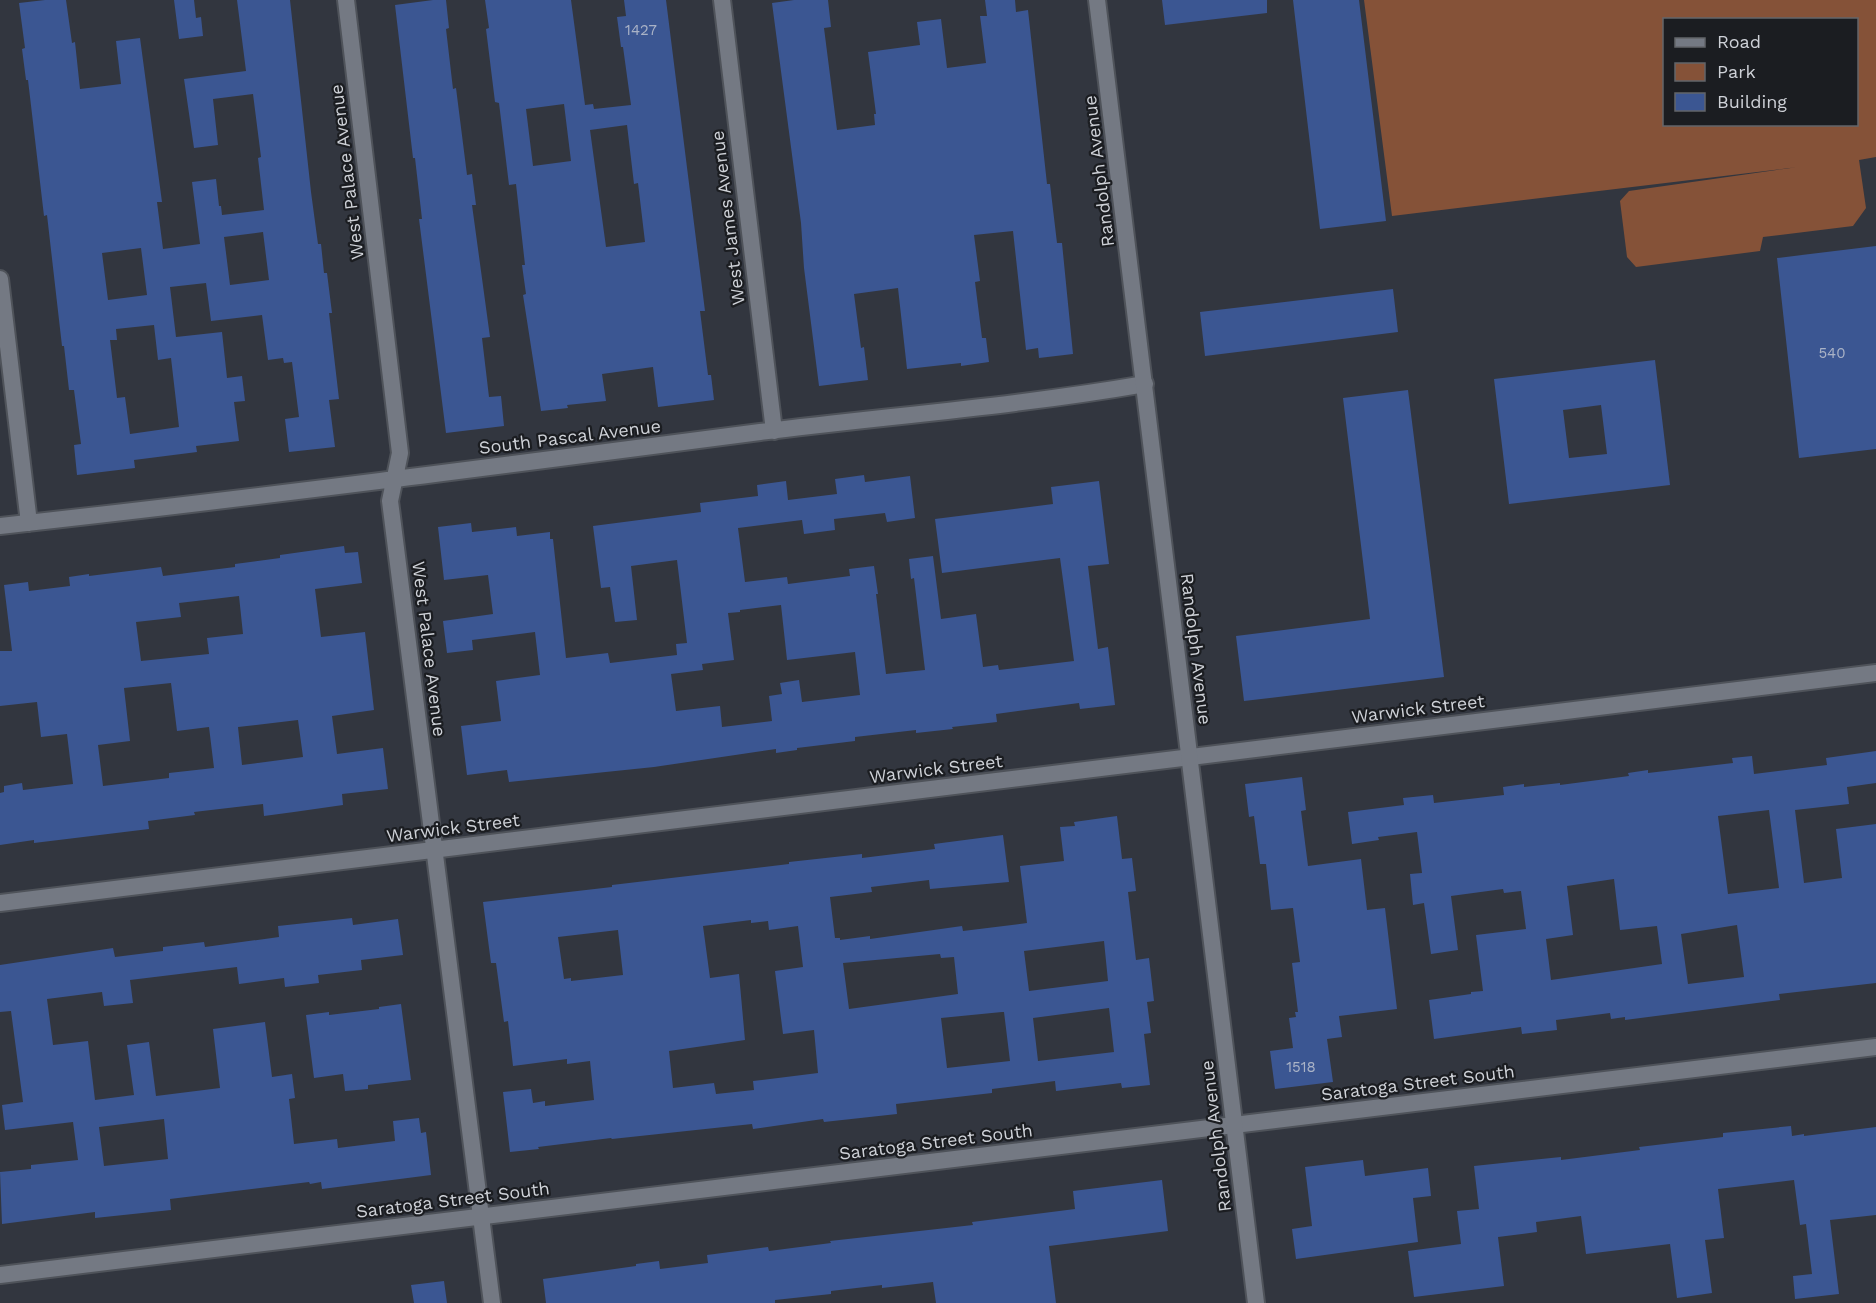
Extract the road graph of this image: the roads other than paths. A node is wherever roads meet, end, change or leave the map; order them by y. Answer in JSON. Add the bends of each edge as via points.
{"nodes":[{"id":1,"x":346,"y":0,"type":"edge"},
{"id":2,"x":722,"y":0,"type":"edge"},
{"id":3,"x":1097,"y":0,"type":"edge"},
{"id":4,"x":0,"y":279,"type":"edge"},
{"id":5,"x":1145,"y":384,"type":"junction"},
{"id":6,"x":774,"y":431,"type":"junction"},
{"id":7,"x":393,"y":480,"type":"junction"},
{"id":8,"x":29,"y":523,"type":"junction"},
{"id":9,"x":0,"y":526,"type":"edge"},
{"id":10,"x":1876,"y":673,"type":"edge"},
{"id":11,"x":1191,"y":758,"type":"junction"},
{"id":12,"x":435,"y":850,"type":"junction"},
{"id":13,"x":0,"y":903,"type":"edge"},
{"id":14,"x":1876,"y":1047,"type":"edge"},
{"id":15,"x":1234,"y":1125,"type":"junction"},
{"id":16,"x":481,"y":1216,"type":"junction"},
{"id":17,"x":0,"y":1275,"type":"edge"},
{"id":18,"x":492,"y":1303,"type":"edge"},
{"id":19,"x":1256,"y":1303,"type":"edge"}],
"edges":[{"from":1,"to":7,"type":"street","name":"West Palace Avenue","via":[[400,453]]},
{"from":2,"to":6,"type":"street","name":"West James Avenue"},
{"from":3,"to":5,"type":"street","name":"Randolph Avenue"},
{"from":4,"to":8,"type":"street"},
{"from":5,"to":6,"type":"street","name":"South Pascal Avenue"},
{"from":5,"to":11,"type":"street","name":"Randolph Avenue"},
{"from":6,"to":7,"type":"street","name":"South Pascal Avenue"},
{"from":7,"to":8,"type":"street","name":"South Pascal Avenue"},
{"from":7,"to":12,"type":"street","name":"West Palace Avenue","via":[[390,501]]},
{"from":8,"to":9,"type":"street","name":"South Pascal Avenue"},
{"from":10,"to":11,"type":"street","name":"Warwick Street"},
{"from":11,"to":12,"type":"street","name":"Warwick Street"},
{"from":11,"to":15,"type":"street","name":"Randolph Avenue"},
{"from":12,"to":13,"type":"street","name":"Warwick Street"},
{"from":12,"to":16,"type":"street","name":"West Palace Avenue"},
{"from":14,"to":15,"type":"street","name":"Saratoga Street South"},
{"from":15,"to":16,"type":"street","name":"Saratoga Street South"},
{"from":15,"to":19,"type":"street","name":"Randolph Avenue"},
{"from":16,"to":17,"type":"street","name":"Saratoga Street South"},
{"from":16,"to":18,"type":"street","name":"West Palace Avenue"}]}
